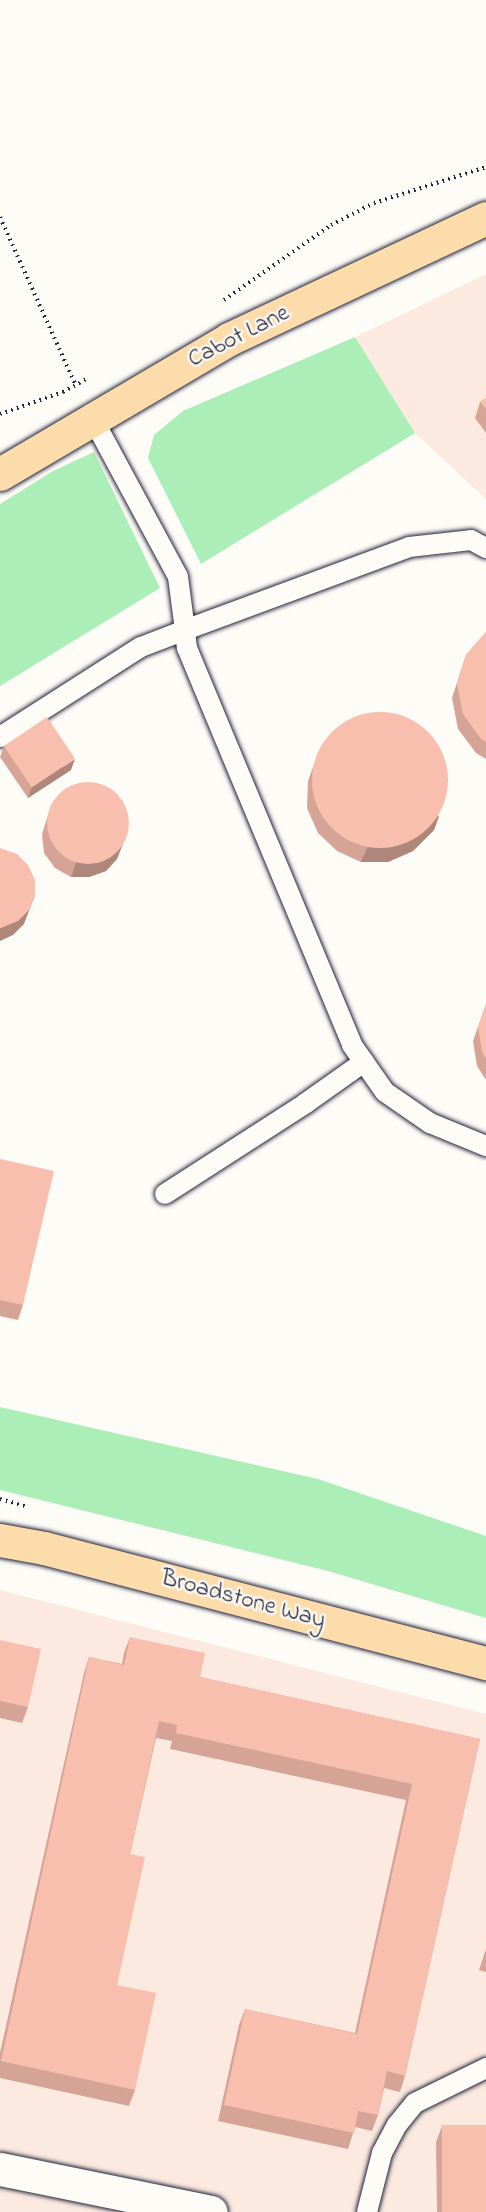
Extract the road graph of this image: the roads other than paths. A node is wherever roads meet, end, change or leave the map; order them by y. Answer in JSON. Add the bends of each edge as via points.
{"nodes":[{"id":1,"x":486,"y":218,"type":"edge"},
{"id":2,"x":93,"y":419,"type":"junction"},
{"id":3,"x":0,"y":474,"type":"edge"},
{"id":4,"x":486,"y":548,"type":"edge"},
{"id":5,"x":185,"y":630,"type":"junction"},
{"id":6,"x":0,"y":737,"type":"edge"},
{"id":7,"x":364,"y":1062,"type":"junction"},
{"id":8,"x":486,"y":1146,"type":"edge"},
{"id":9,"x":165,"y":1194,"type":"dead end"},
{"id":10,"x":0,"y":1540,"type":"edge"},
{"id":11,"x":486,"y":1663,"type":"edge"},
{"id":12,"x":486,"y":2068,"type":"edge"},
{"id":13,"x":0,"y":2169,"type":"edge"},
{"id":14,"x":211,"y":2212,"type":"edge"},
{"id":15,"x":367,"y":2212,"type":"edge"}],
"edges":[{"from":1,"to":2,"type":"main road","name":"Cabot Lane","via":[[229,339]]},
{"from":2,"to":3,"type":"main road","name":"Cabot Lane"},
{"from":2,"to":5,"type":"lane","via":[[178,577]]},
{"from":4,"to":5,"type":"lane","via":[[471,540],[409,547]]},
{"from":5,"to":6,"type":"lane","via":[[141,647]]},
{"from":5,"to":7,"type":"lane","via":[[187,648],[352,1045]]},
{"from":7,"to":8,"type":"lane","via":[[385,1092],[429,1123]]},
{"from":7,"to":9,"type":"lane"},
{"from":10,"to":11,"type":"main road","name":"Broadstone Way","via":[[44,1548]]},
{"from":12,"to":15,"type":"lane","via":[[415,2103],[382,2153]]},
{"from":13,"to":14,"type":"street"}]}
